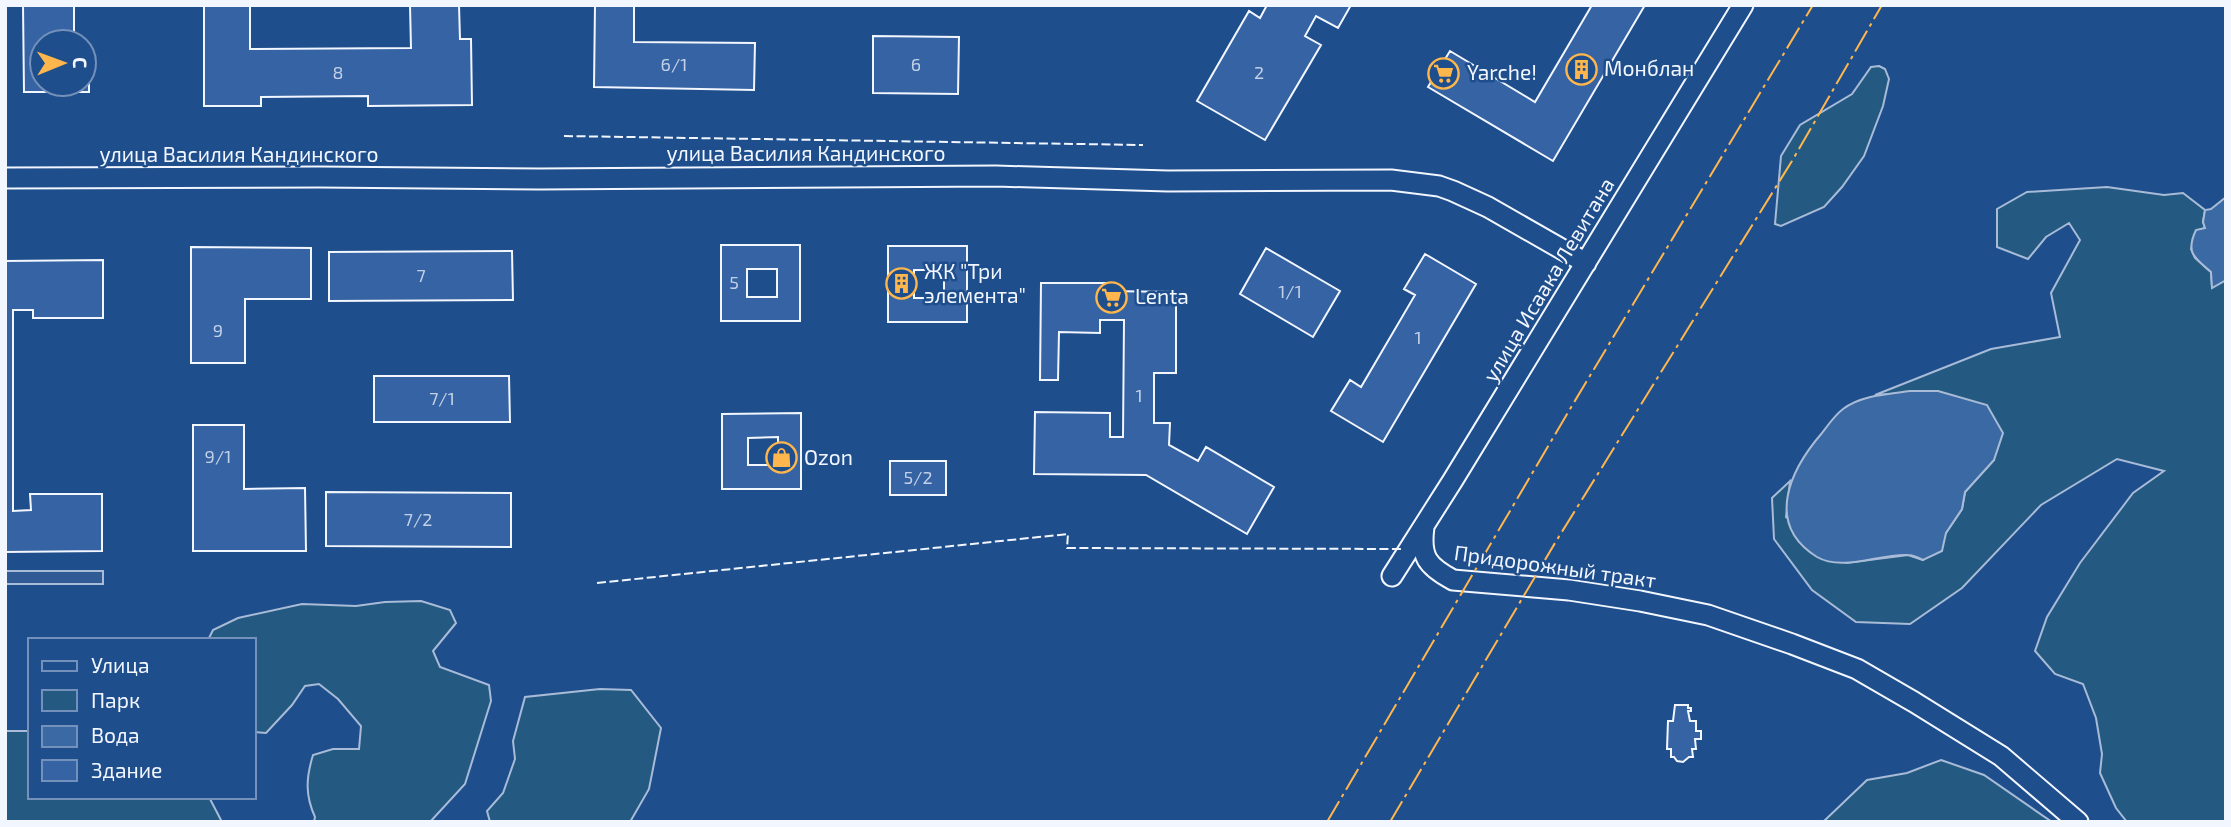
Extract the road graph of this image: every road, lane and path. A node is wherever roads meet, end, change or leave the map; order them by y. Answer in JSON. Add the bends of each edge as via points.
{"nodes":[{"id":1,"x":1742,"y":5,"type":"edge"},
{"id":2,"x":5,"y":178,"type":"edge"},
{"id":3,"x":1586,"y":263,"type":"junction"},
{"id":4,"x":1424,"y":527,"type":"junction"},
{"id":5,"x":1392,"y":576,"type":"dead end"},
{"id":6,"x":2078,"y":822,"type":"edge"}],
"edges":[{"from":1,"to":3,"type":"street","name":"улица Исаака Левитана"},
{"from":2,"to":3,"type":"street","name":"улица Василия Кандинского","via":[[1391,180],[1453,191]]},
{"from":3,"to":4,"type":"street","name":"улица Исаака Левитана"},
{"from":4,"to":5,"type":"street","name":"улица Исаака Левитана"},
{"from":4,"to":6,"type":"street","name":"Придорожный тракт","via":[[1422,547],[1427,561],[1453,580],[1569,590],[1708,615],[1857,669],[2001,756]]}]}
